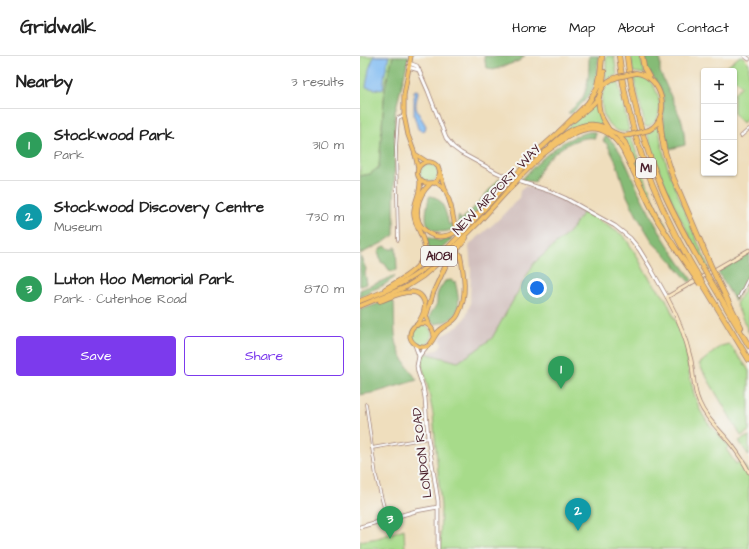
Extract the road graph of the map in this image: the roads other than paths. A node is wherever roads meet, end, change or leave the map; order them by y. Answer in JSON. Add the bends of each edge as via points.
{"nodes":[{"id":1,"x":411,"y":56,"type":"edge"},
{"id":2,"x":603,"y":56,"type":"edge"},
{"id":3,"x":619,"y":56,"type":"edge"},
{"id":4,"x":627,"y":56,"type":"edge"},
{"id":5,"x":642,"y":56,"type":"edge"},
{"id":6,"x":746,"y":56,"type":"edge"},
{"id":7,"x":749,"y":59,"type":"edge"},
{"id":8,"x":409,"y":65,"type":"junction"},
{"id":9,"x":649,"y":77,"type":"junction"},
{"id":10,"x":602,"y":88,"type":"junction"},
{"id":11,"x":598,"y":97,"type":"junction"},
{"id":12,"x":404,"y":115,"type":"junction"},
{"id":13,"x":660,"y":119,"type":"junction"},
{"id":14,"x":749,"y":129,"type":"edge"},
{"id":15,"x":609,"y":130,"type":"junction"},
{"id":16,"x":559,"y":132,"type":"junction"},
{"id":17,"x":618,"y":135,"type":"junction"},
{"id":18,"x":741,"y":136,"type":"dead end"},
{"id":19,"x":544,"y":153,"type":"junction"},
{"id":20,"x":415,"y":154,"type":"junction"},
{"id":21,"x":426,"y":162,"type":"junction"},
{"id":22,"x":418,"y":169,"type":"junction"},
{"id":23,"x":440,"y":172,"type":"junction"},
{"id":24,"x":519,"y":176,"type":"junction"},
{"id":25,"x":420,"y":180,"type":"junction"},
{"id":26,"x":638,"y":180,"type":"junction"},
{"id":27,"x":432,"y":183,"type":"junction"},
{"id":28,"x":510,"y":185,"type":"junction"},
{"id":29,"x":446,"y":191,"type":"junction"},
{"id":30,"x":492,"y":201,"type":"junction"},
{"id":31,"x":455,"y":226,"type":"dead end"},
{"id":32,"x":472,"y":229,"type":"junction"},
{"id":33,"x":398,"y":240,"type":"dead end"},
{"id":34,"x":749,"y":250,"type":"edge"},
{"id":35,"x":460,"y":254,"type":"dead end"},
{"id":36,"x":694,"y":273,"type":"junction"},
{"id":37,"x":749,"y":278,"type":"edge"},
{"id":38,"x":374,"y":296,"type":"junction"},
{"id":39,"x":667,"y":297,"type":"junction"},
{"id":40,"x":739,"y":297,"type":"dead end"},
{"id":41,"x":360,"y":301,"type":"edge"},
{"id":42,"x":360,"y":306,"type":"edge"},
{"id":43,"x":417,"y":324,"type":"junction"},
{"id":44,"x":429,"y":325,"type":"junction"},
{"id":45,"x":443,"y":328,"type":"junction"},
{"id":46,"x":434,"y":336,"type":"junction"},
{"id":47,"x":749,"y":341,"type":"edge"},
{"id":48,"x":416,"y":345,"type":"junction"},
{"id":49,"x":427,"y":346,"type":"junction"},
{"id":50,"x":749,"y":346,"type":"edge"},
{"id":51,"x":419,"y":356,"type":"junction"},
{"id":52,"x":749,"y":360,"type":"edge"},
{"id":53,"x":366,"y":404,"type":"dead end"},
{"id":54,"x":428,"y":438,"type":"junction"},
{"id":55,"x":372,"y":448,"type":"junction"},
{"id":56,"x":749,"y":472,"type":"edge"},
{"id":57,"x":438,"y":507,"type":"junction"},
{"id":58,"x":387,"y":519,"type":"junction"},
{"id":59,"x":360,"y":527,"type":"edge"},
{"id":60,"x":438,"y":549,"type":"edge"}],
"edges":[{"from":1,"to":8,"type":"main road"},
{"from":2,"to":10,"type":"highway"},
{"from":2,"to":16,"type":"highway","via":[[598,86],[594,94]]},
{"from":3,"to":36,"type":"highway","number":"M1","via":[[631,120],[647,170]]},
{"from":4,"to":50,"type":"highway","number":"M1","bridge":true,"via":[[638,116],[654,168],[686,240]]},
{"from":5,"to":9,"type":"highway"},
{"from":6,"to":7,"type":"street"},
{"from":8,"to":12,"type":"main road"},
{"from":8,"to":39,"type":"street","via":[[419,70],[446,138],[453,147],[509,178],[566,198],[615,226],[639,249]]},
{"from":9,"to":10,"type":"highway","bridge":true,"via":[[636,74],[618,77],[608,81]]},
{"from":9,"to":13,"type":"highway","via":[[656,85],[660,96]]},
{"from":10,"to":11,"type":"highway"},
{"from":11,"to":15,"type":"highway","via":[[601,114]]},
{"from":11,"to":16,"type":"highway","name":"NEW AIRPORT WAY","number":"A1081"},
{"from":12,"to":20,"type":"main road"},
{"from":12,"to":33,"type":"street","via":[[398,118],[396,148]]},
{"from":13,"to":17,"type":"highway","bridge":true,"via":[[649,130]]},
{"from":13,"to":47,"type":"highway","bridge":true,"via":[[664,149],[673,177],[716,277]]},
{"from":14,"to":18,"type":"street"},
{"from":15,"to":17,"type":"highway"},
{"from":15,"to":19,"type":"highway","name":"NEW AIRPORT WAY","number":"A1081","via":[[595,125],[577,128],[561,137]]},
{"from":16,"to":24,"type":"highway","name":"NEW AIRPORT WAY","number":"A1081","via":[[541,148]]},
{"from":17,"to":26,"type":"highway","via":[[624,141]]},
{"from":19,"to":24,"type":"highway","name":"NEW AIRPORT WAY","number":"A1081"},
{"from":19,"to":26,"type":"highway","via":[[577,131],[589,128],[598,130],[609,134],[620,145]]},
{"from":20,"to":21,"type":"main road"},
{"from":20,"to":22,"type":"main road"},
{"from":21,"to":22,"type":"main road"},
{"from":21,"to":23,"type":"main road","via":[[434,163]]},
{"from":22,"to":25,"type":"main road"},
{"from":23,"to":27,"type":"main road","via":[[438,179]]},
{"from":23,"to":29,"type":"main road"},
{"from":24,"to":28,"type":"highway","name":"NEW AIRPORT WAY","number":"A1081","bridge":true},
{"from":25,"to":27,"type":"main road","via":[[426,184]]},
{"from":25,"to":38,"type":"highway","number":"A1081","via":[[414,213],[424,245],[424,254],[415,269]]},
{"from":26,"to":36,"type":"highway","via":[[658,220]]},
{"from":27,"to":29,"type":"main road"},
{"from":27,"to":30,"type":"highway","number":"A1081","via":[[425,189],[418,203],[417,214],[423,228],[435,236],[445,236],[458,230]]},
{"from":28,"to":30,"type":"highway","name":"NEW AIRPORT WAY","number":"A1081"},
{"from":28,"to":32,"type":"highway","name":"NEW AIRPORT WAY","number":"A1081"},
{"from":29,"to":31,"type":"main road"},
{"from":30,"to":38,"type":"highway","name":"NEW AIRPORT WAY","number":"A1081","via":[[435,260],[409,279]]},
{"from":32,"to":42,"type":"highway","name":"NEW AIRPORT WAY","number":"A1081","via":[[438,263],[415,281]]},
{"from":32,"to":44,"type":"highway","number":"A1081","via":[[449,261],[433,293],[426,316]]},
{"from":34,"to":39,"type":"main road"},
{"from":35,"to":45,"type":"main road","number":"A1081","via":[[464,280],[463,302],[456,319]]},
{"from":36,"to":52,"type":"highway","bridge":true},
{"from":37,"to":40,"type":"street"},
{"from":38,"to":41,"type":"highway","name":"NEW AIRPORT WAY","number":"A1081"},
{"from":39,"to":56,"type":"main road","via":[[677,316],[689,351],[698,401],[740,456]]},
{"from":42,"to":43,"type":"highway","number":"A1081","via":[[416,292],[424,299],[425,305]]},
{"from":43,"to":44,"type":"main road"},
{"from":43,"to":48,"type":"main road","via":[[410,336]]},
{"from":44,"to":45,"type":"main road"},
{"from":44,"to":46,"type":"main road"},
{"from":45,"to":46,"type":"main road","number":"A1081"},
{"from":46,"to":49,"type":"main road"},
{"from":48,"to":49,"type":"main road"},
{"from":48,"to":51,"type":"street","name":"LONDON ROAD"},
{"from":49,"to":51,"type":"street"},
{"from":51,"to":54,"type":"street","name":"LONDON ROAD","via":[[418,369],[424,391]]},
{"from":53,"to":55,"type":"street"},
{"from":54,"to":55,"type":"street"},
{"from":54,"to":57,"type":"street","name":"LONDON ROAD"},
{"from":55,"to":58,"type":"street"},
{"from":57,"to":58,"type":"street"},
{"from":57,"to":60,"type":"street","name":"LONDON ROAD"},
{"from":58,"to":59,"type":"street"}]}
